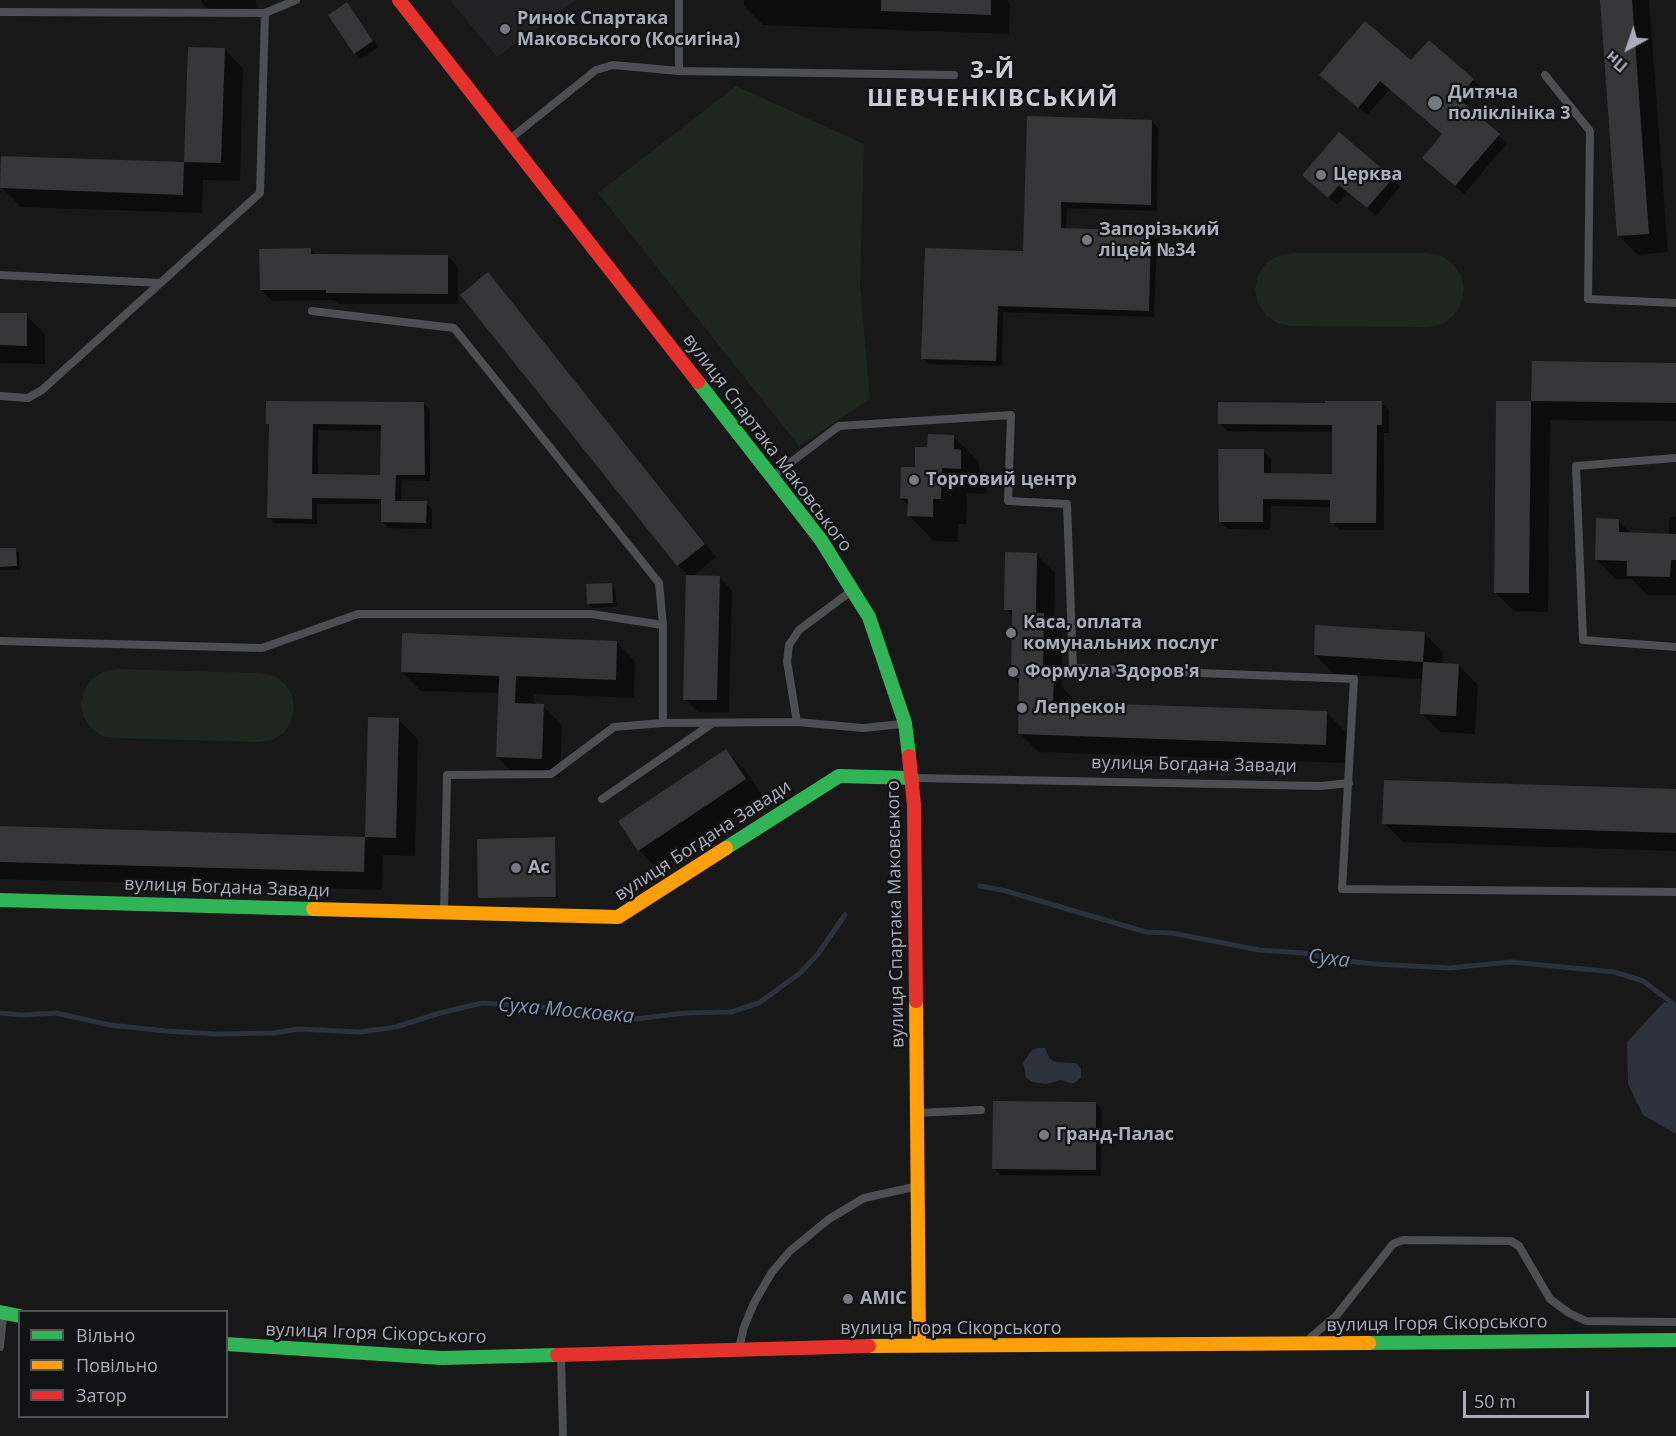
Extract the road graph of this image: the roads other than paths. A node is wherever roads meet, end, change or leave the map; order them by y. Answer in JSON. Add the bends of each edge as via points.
{"nodes":[{"id":1,"x":296,"y":0,"type":"edge"},
{"id":2,"x":399,"y":0,"type":"edge"},
{"id":3,"x":679,"y":0,"type":"edge"},
{"id":4,"x":0,"y":12,"type":"edge"},
{"id":5,"x":265,"y":14,"type":"junction"},
{"id":6,"x":679,"y":71,"type":"junction"},
{"id":7,"x":954,"y":75,"type":"dead end"},
{"id":8,"x":1545,"y":75,"type":"dead end"},
{"id":9,"x":509,"y":141,"type":"junction"},
{"id":10,"x":0,"y":275,"type":"edge"},
{"id":11,"x":160,"y":283,"type":"junction"},
{"id":12,"x":1676,"y":303,"type":"edge"},
{"id":13,"x":312,"y":310,"type":"dead end"},
{"id":14,"x":0,"y":396,"type":"edge"},
{"id":15,"x":1676,"y":458,"type":"edge"},
{"id":16,"x":772,"y":477,"type":"junction"},
{"id":17,"x":853,"y":591,"type":"junction"},
{"id":18,"x":663,"y":625,"type":"junction"},
{"id":19,"x":0,"y":641,"type":"edge"},
{"id":20,"x":1676,"y":647,"type":"edge"},
{"id":21,"x":797,"y":722,"type":"junction"},
{"id":22,"x":663,"y":723,"type":"junction"},
{"id":23,"x":713,"y":723,"type":"junction"},
{"id":24,"x":905,"y":723,"type":"junction"},
{"id":25,"x":912,"y":778,"type":"junction"},
{"id":26,"x":1349,"y":783,"type":"junction"},
{"id":27,"x":602,"y":799,"type":"dead end"},
{"id":28,"x":1676,"y":892,"type":"edge"},
{"id":29,"x":0,"y":900,"type":"edge"},
{"id":30,"x":444,"y":912,"type":"junction"},
{"id":31,"x":981,"y":1110,"type":"dead end"},
{"id":32,"x":917,"y":1113,"type":"junction"},
{"id":33,"x":918,"y":1186,"type":"junction"},
{"id":34,"x":2,"y":1312,"type":"edge"},
{"id":35,"x":18,"y":1316,"type":"edge"},
{"id":36,"x":1676,"y":1322,"type":"edge"},
{"id":37,"x":1676,"y":1340,"type":"edge"},
{"id":38,"x":1304,"y":1343,"type":"junction"},
{"id":39,"x":228,"y":1344,"type":"edge"},
{"id":40,"x":919,"y":1346,"type":"junction"},
{"id":41,"x":0,"y":1347,"type":"edge"},
{"id":42,"x":739,"y":1350,"type":"junction"},
{"id":43,"x":561,"y":1355,"type":"junction"},
{"id":44,"x":563,"y":1436,"type":"edge"}],
"edges":[{"from":1,"to":5,"type":"lane"},
{"from":2,"to":9,"type":"street","name":"вулиця Спартака Маковського"},
{"from":3,"to":6,"type":"lane"},
{"from":4,"to":5,"type":"lane"},
{"from":5,"to":11,"type":"lane","via":[[260,193]]},
{"from":6,"to":7,"type":"lane"},
{"from":6,"to":9,"type":"lane","via":[[613,65],[596,70]]},
{"from":8,"to":12,"type":"lane","via":[[1590,132],[1588,299]]},
{"from":9,"to":16,"type":"street","name":"вулиця Спартака Маковського"},
{"from":10,"to":11,"type":"lane"},
{"from":11,"to":14,"type":"lane","via":[[42,390],[28,398]]},
{"from":13,"to":18,"type":"lane","via":[[454,328],[659,583]]},
{"from":15,"to":20,"type":"lane","via":[[1576,466],[1583,640]]},
{"from":16,"to":17,"type":"street","name":"вулиця Спартака Маковського","via":[[821,540]]},
{"from":16,"to":26,"type":"lane","via":[[839,426],[1011,415],[1008,501],[1067,504],[1073,668],[1354,679]]},
{"from":17,"to":21,"type":"lane","via":[[799,630],[789,645],[787,661]]},
{"from":17,"to":24,"type":"street","name":"вулиця Спартака Маковського","via":[[869,617]]},
{"from":18,"to":19,"type":"lane","via":[[591,614],[358,614],[262,648]]},
{"from":18,"to":22,"type":"lane"},
{"from":21,"to":23,"type":"lane"},
{"from":21,"to":24,"type":"lane","via":[[863,728]]},
{"from":22,"to":23,"type":"lane"},
{"from":22,"to":30,"type":"lane","via":[[614,727],[551,774],[447,775]]},
{"from":23,"to":27,"type":"lane"},
{"from":24,"to":25,"type":"street","name":"вулиця Спартака Маковського"},
{"from":25,"to":26,"type":"lane","name":"вулиця Богдана Завади","via":[[1321,786]]},
{"from":25,"to":30,"type":"street","name":"вулиця Богдана Завади","via":[[838,776],[618,917]]},
{"from":25,"to":32,"type":"street","name":"вулиця Спартака Маковського"},
{"from":26,"to":28,"type":"lane","via":[[1342,889]]},
{"from":29,"to":30,"type":"street","name":"вулиця Богдана Завади"},
{"from":31,"to":32,"type":"lane"},
{"from":32,"to":33,"type":"street","name":"вулиця Спартака Маковського"},
{"from":33,"to":40,"type":"street","name":"вулиця Спартака Маковського"},
{"from":33,"to":42,"type":"lane","via":[[864,1198],[829,1219],[790,1251],[753,1303]]},
{"from":34,"to":35,"type":"street"},
{"from":34,"to":41,"type":"lane"},
{"from":36,"to":38,"type":"lane","via":[[1586,1321],[1569,1313],[1550,1299],[1519,1246],[1510,1241],[1403,1240],[1393,1244],[1336,1316]]},
{"from":37,"to":38,"type":"street","name":"вулиця Ігоря Сікорського"},
{"from":38,"to":40,"type":"street","name":"вулиця Ігоря Сікорського"},
{"from":39,"to":43,"type":"street","name":"вулиця Ігоря Сікорського","via":[[442,1358]]},
{"from":40,"to":42,"type":"street","name":"вулиця Ігоря Сікорського"},
{"from":42,"to":43,"type":"street","name":"вулиця Ігоря Сікорського"},
{"from":43,"to":44,"type":"lane"}]}
